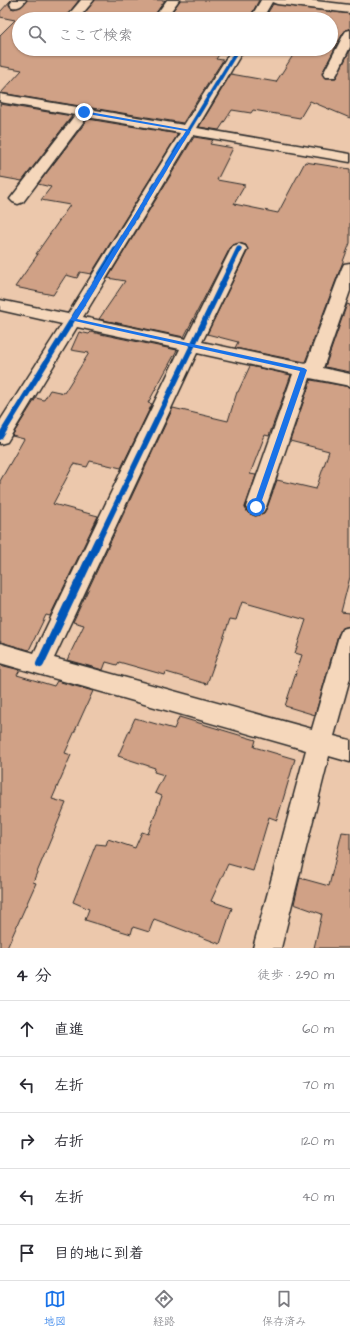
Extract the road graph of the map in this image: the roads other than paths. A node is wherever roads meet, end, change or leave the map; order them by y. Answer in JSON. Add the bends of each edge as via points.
{"nodes":[{"id":1,"x":88,"y":0,"type":"edge"},
{"id":2,"x":173,"y":0,"type":"edge"},
{"id":3,"x":268,"y":0,"type":"edge"},
{"id":4,"x":277,"y":0,"type":"edge"},
{"id":5,"x":334,"y":3,"type":"edge"},
{"id":6,"x":350,"y":9,"type":"edge"},
{"id":7,"x":77,"y":12,"type":"edge"},
{"id":8,"x":164,"y":12,"type":"edge"},
{"id":9,"x":260,"y":12,"type":"edge"},
{"id":10,"x":350,"y":34,"type":"edge"},
{"id":11,"x":234,"y":56,"type":"edge"},
{"id":12,"x":330,"y":74,"type":"dead end"},
{"id":13,"x":1,"y":99,"type":"edge"},
{"id":14,"x":84,"y":112,"type":"junction"},
{"id":15,"x":189,"y":130,"type":"junction"},
{"id":16,"x":350,"y":158,"type":"edge"},
{"id":17,"x":18,"y":199,"type":"dead end"},
{"id":18,"x":239,"y":249,"type":"dead end"},
{"id":19,"x":350,"y":268,"type":"edge"},
{"id":20,"x":0,"y":305,"type":"edge"},
{"id":21,"x":73,"y":320,"type":"junction"},
{"id":22,"x":191,"y":346,"type":"junction"},
{"id":23,"x":308,"y":371,"type":"junction"},
{"id":24,"x":350,"y":380,"type":"edge"},
{"id":25,"x":0,"y":437,"type":"edge"},
{"id":26,"x":256,"y":507,"type":"dead end"},
{"id":27,"x":350,"y":636,"type":"edge"},
{"id":28,"x":0,"y":653,"type":"edge"},
{"id":29,"x":40,"y":664,"type":"junction"},
{"id":30,"x":320,"y":743,"type":"junction"},
{"id":31,"x":350,"y":751,"type":"edge"},
{"id":32,"x":267,"y":948,"type":"edge"}],
"edges":[{"from":1,"to":7,"type":"street"},
{"from":2,"to":8,"type":"street"},
{"from":3,"to":9,"type":"street"},
{"from":4,"to":5,"type":"street"},
{"from":5,"to":6,"type":"street"},
{"from":10,"to":12,"type":"street"},
{"from":11,"to":15,"type":"street"},
{"from":13,"to":14,"type":"street"},
{"from":14,"to":15,"type":"street"},
{"from":14,"to":17,"type":"street"},
{"from":15,"to":16,"type":"street"},
{"from":15,"to":21,"type":"street"},
{"from":18,"to":22,"type":"street"},
{"from":19,"to":23,"type":"street"},
{"from":20,"to":21,"type":"street"},
{"from":21,"to":22,"type":"street"},
{"from":21,"to":25,"type":"street"},
{"from":22,"to":23,"type":"street"},
{"from":22,"to":29,"type":"street"},
{"from":23,"to":24,"type":"street"},
{"from":23,"to":26,"type":"street"},
{"from":27,"to":30,"type":"street"},
{"from":28,"to":29,"type":"street"},
{"from":29,"to":30,"type":"street"},
{"from":30,"to":31,"type":"street"},
{"from":30,"to":32,"type":"street"}]}
